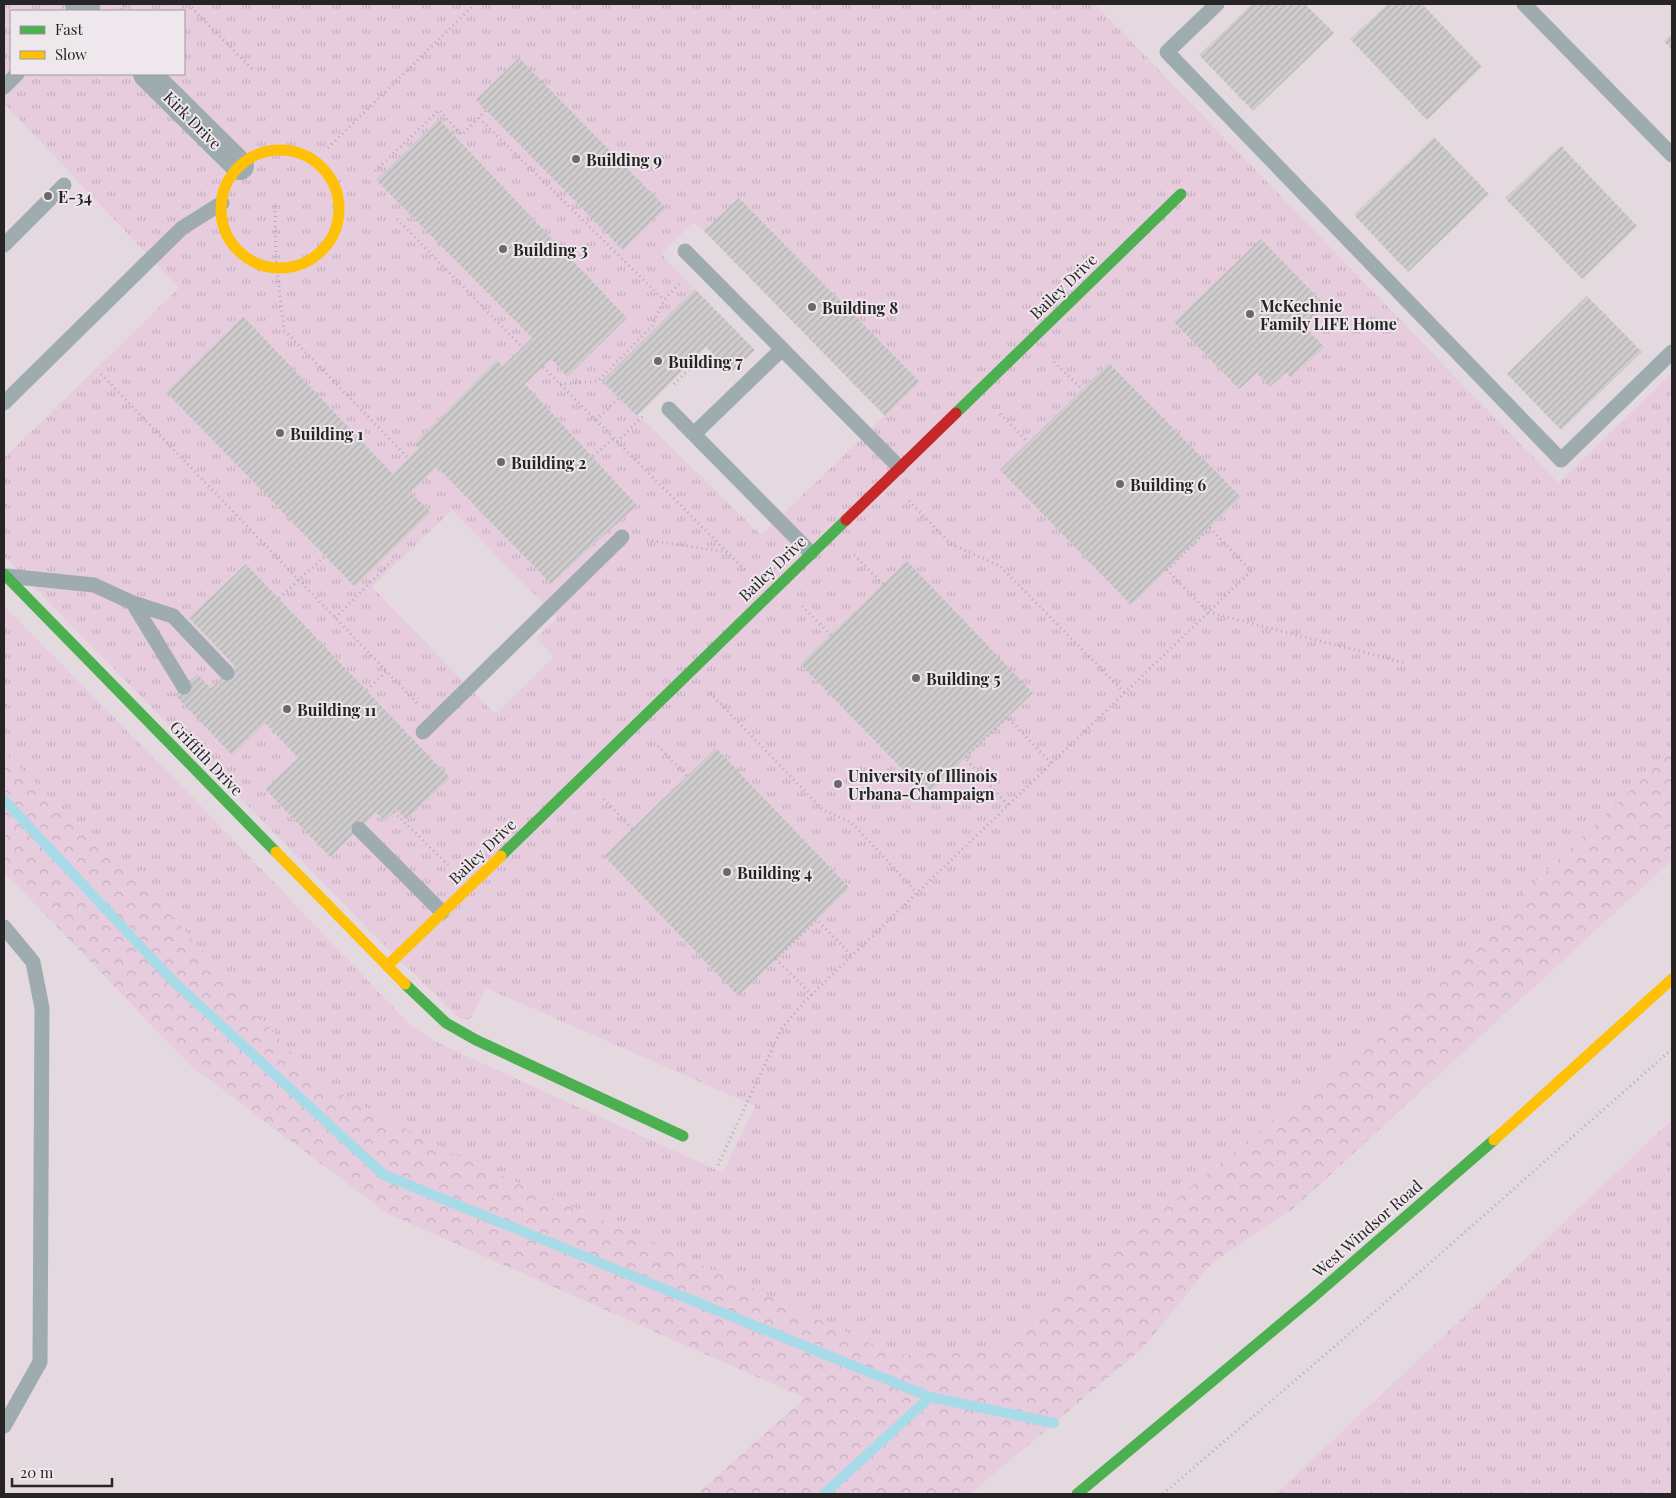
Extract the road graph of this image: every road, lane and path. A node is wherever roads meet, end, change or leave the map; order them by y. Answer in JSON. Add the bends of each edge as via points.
{"nodes":[{"id":1,"x":125,"y":4,"type":"edge"},
{"id":2,"x":188,"y":4,"type":"edge"},
{"id":3,"x":475,"y":4,"type":"edge"},
{"id":4,"x":1217,"y":4,"type":"edge"},
{"id":5,"x":1524,"y":4,"type":"edge"},
{"id":6,"x":120,"y":9,"type":"dead end"},
{"id":7,"x":254,"y":71,"type":"dead end"},
{"id":8,"x":16,"y":75,"type":"edge"},
{"id":9,"x":147,"y":75,"type":"edge"},
{"id":10,"x":4,"y":87,"type":"edge"},
{"id":11,"x":486,"y":110,"type":"dead end"},
{"id":12,"x":479,"y":118,"type":"junction"},
{"id":13,"x":328,"y":148,"type":"dead end"},
{"id":14,"x":1672,"y":155,"type":"edge"},
{"id":15,"x":240,"y":166,"type":"junction"},
{"id":16,"x":375,"y":171,"type":"dead end"},
{"id":17,"x":64,"y":185,"type":"dead end"},
{"id":18,"x":1181,"y":194,"type":"dead end"},
{"id":19,"x":222,"y":202,"type":"junction"},
{"id":20,"x":275,"y":206,"type":"dead end"},
{"id":21,"x":397,"y":219,"type":"dead end"},
{"id":22,"x":4,"y":245,"type":"edge"},
{"id":23,"x":685,"y":251,"type":"dead end"},
{"id":24,"x":698,"y":264,"type":"junction"},
{"id":25,"x":276,"y":269,"type":"junction"},
{"id":26,"x":664,"y":300,"type":"junction"},
{"id":27,"x":522,"y":347,"type":"dead end"},
{"id":28,"x":782,"y":349,"type":"junction"},
{"id":29,"x":1672,"y":352,"type":"edge"},
{"id":30,"x":1051,"y":358,"type":"dead end"},
{"id":31,"x":543,"y":367,"type":"dead end"},
{"id":32,"x":101,"y":374,"type":"dead end"},
{"id":33,"x":560,"y":384,"type":"junction"},
{"id":34,"x":1082,"y":389,"type":"dead end"},
{"id":35,"x":619,"y":398,"type":"dead end"},
{"id":36,"x":4,"y":403,"type":"edge"},
{"id":37,"x":669,"y":409,"type":"dead end"},
{"id":38,"x":997,"y":411,"type":"dead end"},
{"id":39,"x":596,"y":420,"type":"junction"},
{"id":40,"x":694,"y":434,"type":"junction"},
{"id":41,"x":614,"y":438,"type":"junction"},
{"id":42,"x":1028,"y":442,"type":"dead end"},
{"id":43,"x":593,"y":456,"type":"dead end"},
{"id":44,"x":408,"y":458,"type":"dead end"},
{"id":45,"x":899,"y":467,"type":"junction"},
{"id":46,"x":907,"y":500,"type":"dead end"},
{"id":47,"x":622,"y":537,"type":"joint"},
{"id":48,"x":728,"y":552,"type":"junction"},
{"id":49,"x":811,"y":553,"type":"junction"},
{"id":50,"x":852,"y":553,"type":"dead end"},
{"id":51,"x":325,"y":556,"type":"dead end"},
{"id":52,"x":392,"y":561,"type":"dead end"},
{"id":53,"x":5,"y":575,"type":"edge"},
{"id":54,"x":300,"y":580,"type":"junction"},
{"id":55,"x":883,"y":584,"type":"dead end"},
{"id":56,"x":769,"y":594,"type":"junction"},
{"id":57,"x":279,"y":598,"type":"dead end"},
{"id":58,"x":133,"y":603,"type":"junction"},
{"id":59,"x":800,"y":604,"type":"dead end"},
{"id":60,"x":1208,"y":612,"type":"junction"},
{"id":61,"x":335,"y":618,"type":"junction"},
{"id":62,"x":831,"y":635,"type":"dead end"},
{"id":63,"x":1405,"y":664,"type":"dead end"},
{"id":64,"x":387,"y":671,"type":"junction"},
{"id":65,"x":227,"y":673,"type":"dead end"},
{"id":66,"x":704,"y":686,"type":"dead end"},
{"id":67,"x":184,"y":687,"type":"dead end"},
{"id":68,"x":367,"y":690,"type":"dead end"},
{"id":69,"x":1125,"y":693,"type":"junction"},
{"id":70,"x":419,"y":705,"type":"dead end"},
{"id":71,"x":423,"y":732,"type":"dead end"},
{"id":72,"x":656,"y":745,"type":"dead end"},
{"id":73,"x":1051,"y":763,"type":"junction"},
{"id":74,"x":687,"y":776,"type":"dead end"},
{"id":75,"x":603,"y":797,"type":"dead end"},
{"id":76,"x":1008,"y":805,"type":"junction"},
{"id":77,"x":394,"y":812,"type":"dead end"},
{"id":78,"x":359,"y":829,"type":"dead end"},
{"id":79,"x":632,"y":829,"type":"dead end"},
{"id":80,"x":470,"y":886,"type":"junction"},
{"id":81,"x":917,"y":893,"type":"junction"},
{"id":82,"x":442,"y":912,"type":"junction"},
{"id":83,"x":4,"y":927,"type":"edge"},
{"id":84,"x":852,"y":956,"type":"junction"},
{"id":85,"x":387,"y":966,"type":"junction"},
{"id":86,"x":1672,"y":979,"type":"edge"},
{"id":87,"x":812,"y":995,"type":"junction"},
{"id":88,"x":1672,"y":1049,"type":"edge"},
{"id":89,"x":683,"y":1136,"type":"dead end"},
{"id":90,"x":718,"y":1165,"type":"dead end"},
{"id":91,"x":4,"y":1426,"type":"edge"},
{"id":92,"x":1077,"y":1494,"type":"edge"},
{"id":93,"x":1163,"y":1494,"type":"edge"}],
"edges":[{"from":1,"to":6,"type":"path"},
{"from":2,"to":7,"type":"path"},
{"from":3,"to":13,"type":"path"},
{"from":4,"to":29,"type":"lane","via":[[1167,52],[1561,460]]},
{"from":5,"to":14,"type":"lane"},
{"from":8,"to":10,"type":"lane"},
{"from":9,"to":15,"type":"street","name":"Kirk Drive"},
{"from":11,"to":12,"type":"path"},
{"from":12,"to":16,"type":"path","via":[[462,135],[439,110]]},
{"from":12,"to":26,"type":"path"},
{"from":15,"to":19,"type":"street","via":[[230,177]]},
{"from":15,"to":25,"type":"street","via":[[275,150],[294,152],[312,159],[327,172],[336,189],[340,208],[337,228],[328,245],[314,258],[296,267]]},
{"from":17,"to":22,"type":"lane"},
{"from":18,"to":45,"type":"street","name":"Bailey Drive"},
{"from":19,"to":25,"type":"street","via":[[222,222],[229,240],[241,254]]},
{"from":19,"to":36,"type":"lane","via":[[182,228]]},
{"from":20,"to":25,"type":"path"},
{"from":21,"to":27,"type":"path"},
{"from":23,"to":24,"type":"lane"},
{"from":24,"to":26,"type":"path"},
{"from":24,"to":28,"type":"lane"},
{"from":25,"to":44,"type":"path","via":[[284,330]]},
{"from":26,"to":33,"type":"path","via":[[652,326],[598,381]]},
{"from":28,"to":40,"type":"lane"},
{"from":28,"to":45,"type":"lane"},
{"from":30,"to":34,"type":"path"},
{"from":31,"to":33,"type":"path"},
{"from":32,"to":54,"type":"path"},
{"from":33,"to":39,"type":"path"},
{"from":35,"to":39,"type":"path"},
{"from":37,"to":40,"type":"lane"},
{"from":38,"to":42,"type":"path"},
{"from":39,"to":41,"type":"path"},
{"from":40,"to":49,"type":"lane"},
{"from":41,"to":43,"type":"path"},
{"from":41,"to":48,"type":"path"},
{"from":45,"to":49,"type":"street","name":"Bailey Drive"},
{"from":46,"to":69,"type":"path","via":[[951,544],[1000,566]]},
{"from":47,"to":48,"type":"path"},
{"from":47,"to":71,"type":"lane"},
{"from":48,"to":56,"type":"path"},
{"from":49,"to":56,"type":"street","name":"Bailey Drive"},
{"from":50,"to":55,"type":"path"},
{"from":51,"to":54,"type":"path"},
{"from":52,"to":61,"type":"path"},
{"from":53,"to":58,"type":"lane","via":[[94,585]]},
{"from":53,"to":85,"type":"street","name":"Griffith Drive"},
{"from":54,"to":57,"type":"path"},
{"from":54,"to":61,"type":"path"},
{"from":56,"to":80,"type":"street","name":"Bailey Drive"},
{"from":58,"to":65,"type":"lane","via":[[173,616]]},
{"from":58,"to":67,"type":"lane"},
{"from":59,"to":62,"type":"path"},
{"from":60,"to":60,"type":"path","via":[[1167,570],[1210,528],[1252,571]]},
{"from":60,"to":63,"type":"path"},
{"from":60,"to":69,"type":"path"},
{"from":61,"to":64,"type":"path"},
{"from":64,"to":68,"type":"path"},
{"from":64,"to":70,"type":"path"},
{"from":66,"to":81,"type":"path","via":[[823,810],[852,823]]},
{"from":69,"to":73,"type":"path"},
{"from":72,"to":74,"type":"path"},
{"from":73,"to":76,"type":"path"},
{"from":73,"to":76,"type":"path","via":[[1007,718],[972,751],[965,758]]},
{"from":75,"to":79,"type":"path"},
{"from":76,"to":81,"type":"path"},
{"from":77,"to":80,"type":"path"},
{"from":78,"to":82,"type":"lane"},
{"from":80,"to":82,"type":"street","name":"Bailey Drive"},
{"from":81,"to":84,"type":"path"},
{"from":82,"to":85,"type":"street","name":"Bailey Drive"},
{"from":83,"to":91,"type":"lane","via":[[34,962],[42,1008],[40,1362]]},
{"from":84,"to":87,"type":"path"},
{"from":84,"to":87,"type":"path","via":[[816,920],[776,959]]},
{"from":85,"to":89,"type":"street","name":"Griffith Drive","via":[[446,1023]]},
{"from":86,"to":92,"type":"street","name":"West Windsor Road","via":[[1312,1298]]},
{"from":87,"to":90,"type":"path","via":[[782,1028]]},
{"from":88,"to":93,"type":"path"}]}
